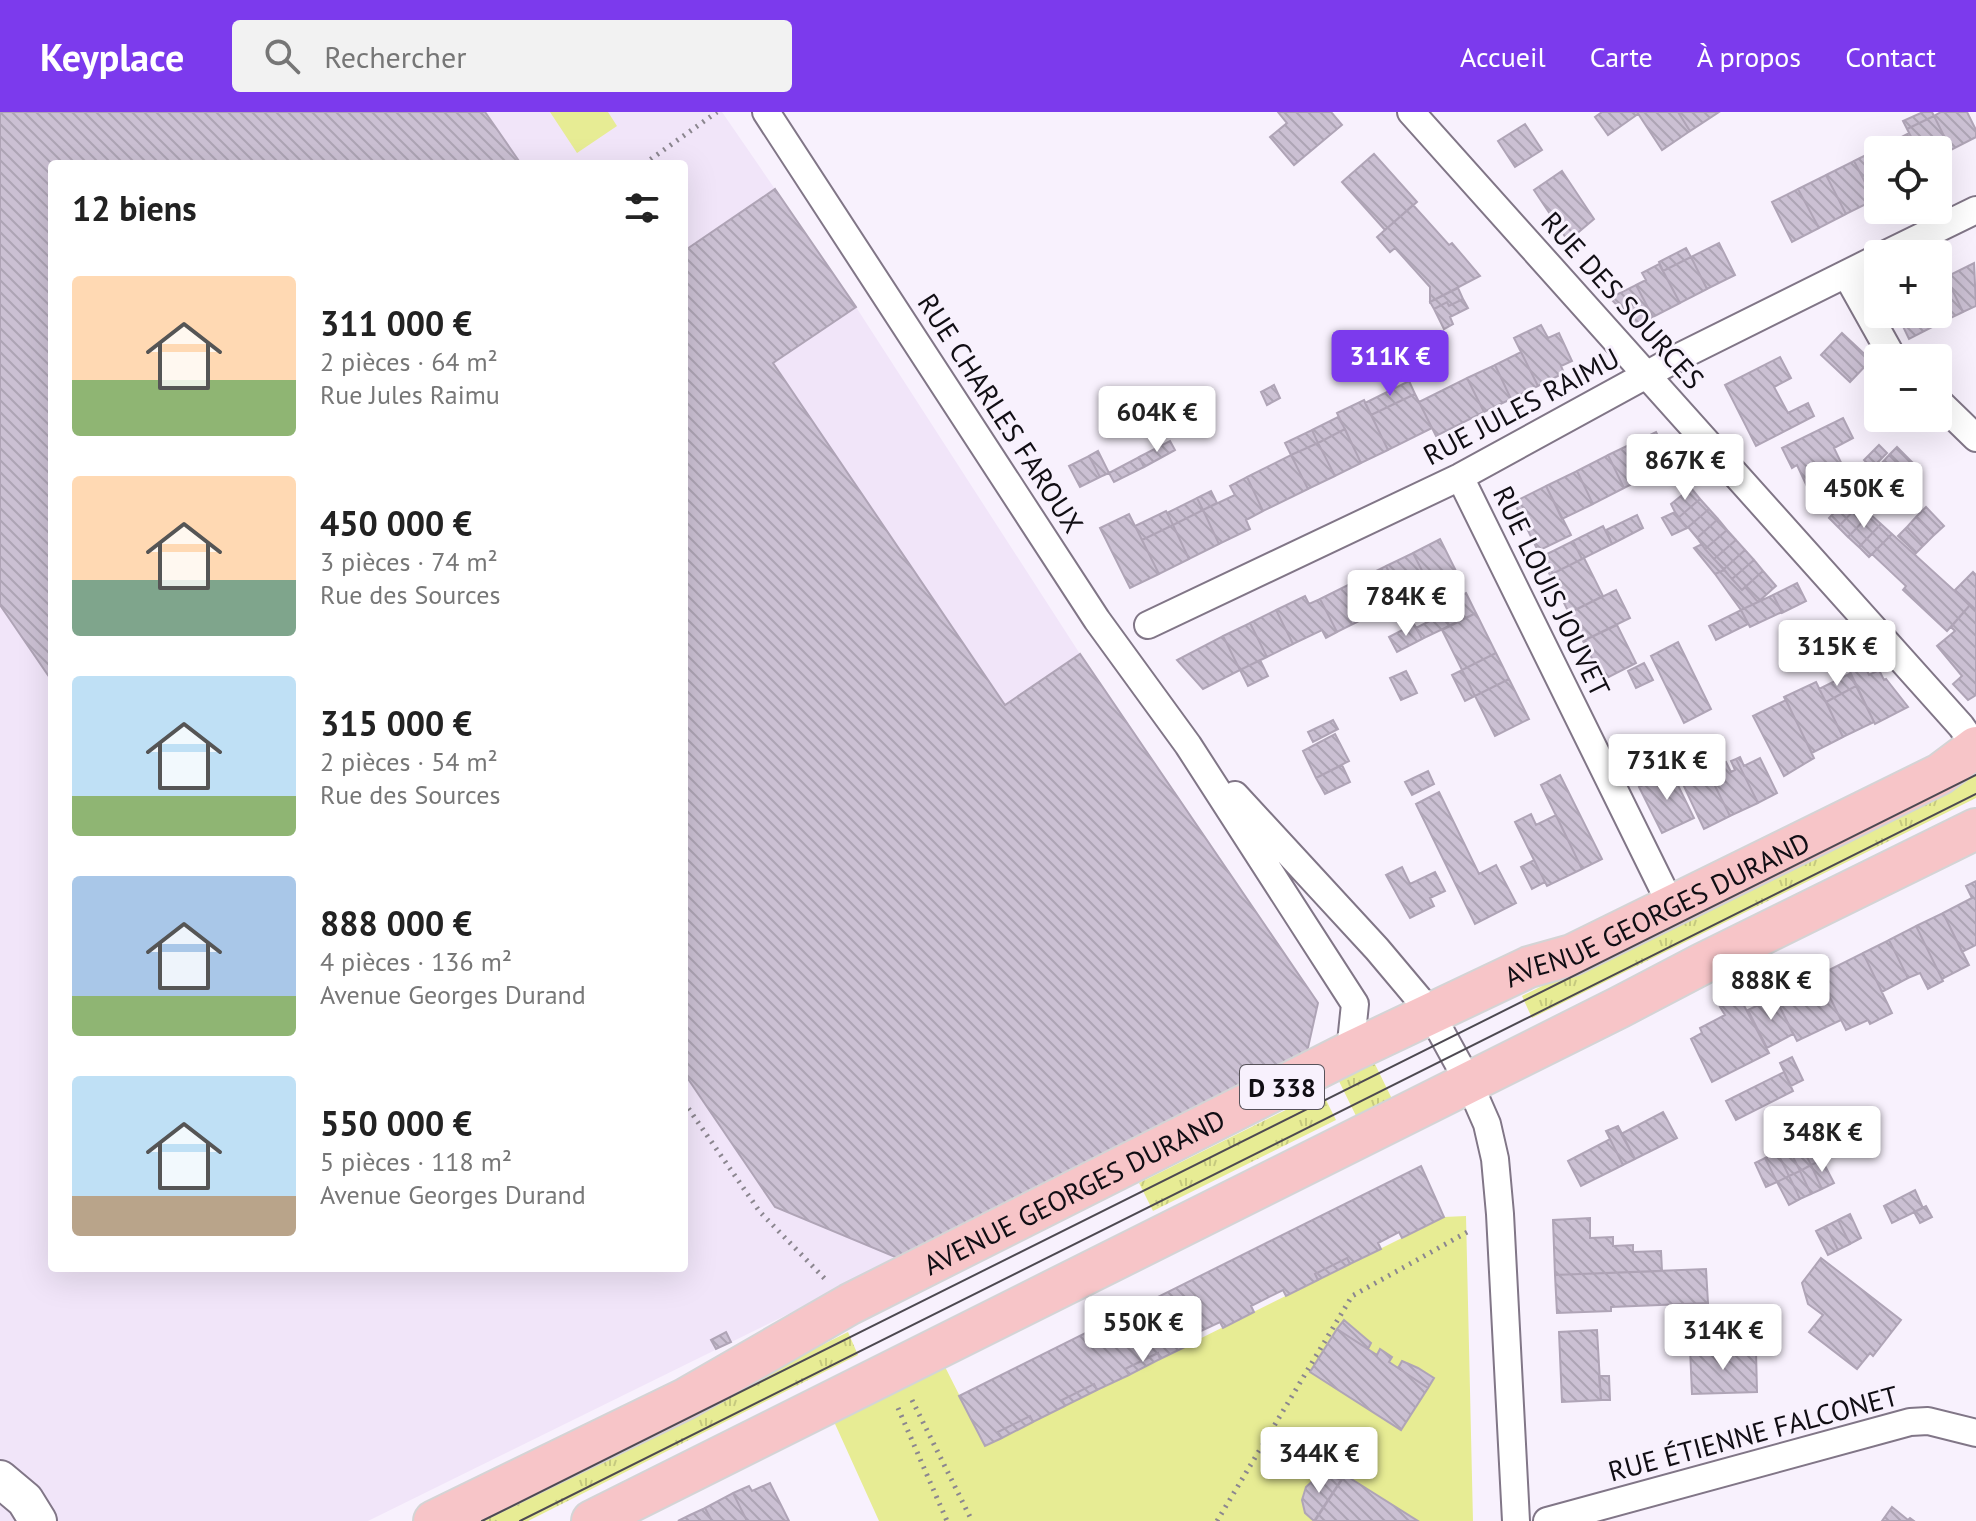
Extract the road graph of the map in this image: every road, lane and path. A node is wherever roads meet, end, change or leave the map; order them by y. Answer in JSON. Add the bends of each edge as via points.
{"nodes":[{"id":1,"x":717,"y":112,"type":"edge"},
{"id":2,"x":766,"y":112,"type":"edge"},
{"id":3,"x":1411,"y":112,"type":"edge"},
{"id":4,"x":650,"y":160,"type":"edge"},
{"id":5,"x":1976,"y":210,"type":"edge"},
{"id":6,"x":1915,"y":240,"type":"edge"},
{"id":7,"x":1864,"y":265,"type":"edge"},
{"id":8,"x":1846,"y":274,"type":"junction"},
{"id":9,"x":1885,"y":344,"type":"edge"},
{"id":10,"x":1647,"y":375,"type":"junction"},
{"id":11,"x":1952,"y":415,"type":"edge"},
{"id":12,"x":1976,"y":438,"type":"edge"},
{"id":13,"x":1460,"y":477,"type":"junction"},
{"id":14,"x":1148,"y":625,"type":"dead end"},
{"id":15,"x":1188,"y":745,"type":"junction"},
{"id":16,"x":1976,"y":747,"type":"edge"},
{"id":17,"x":1976,"y":829,"type":"edge"},
{"id":18,"x":1671,"y":905,"type":"junction"},
{"id":19,"x":1430,"y":1012,"type":"junction"},
{"id":20,"x":1350,"y":1052,"type":"junction"},
{"id":21,"x":1469,"y":1083,"type":"junction"},
{"id":22,"x":688,"y":1108,"type":"edge"},
{"id":23,"x":1500,"y":1214,"type":"junction"},
{"id":24,"x":850,"y":1304,"type":"junction"},
{"id":25,"x":890,"y":1372,"type":"junction"},
{"id":26,"x":1976,"y":1433,"type":"edge"},
{"id":27,"x":0,"y":1479,"type":"edge"},
{"id":28,"x":38,"y":1521,"type":"edge"},
{"id":29,"x":434,"y":1521,"type":"edge"},
{"id":30,"x":592,"y":1521,"type":"edge"},
{"id":31,"x":947,"y":1521,"type":"edge"},
{"id":32,"x":972,"y":1521,"type":"edge"},
{"id":33,"x":1217,"y":1521,"type":"edge"},
{"id":34,"x":1516,"y":1521,"type":"edge"},
{"id":35,"x":1547,"y":1521,"type":"edge"}],
"edges":[{"from":1,"to":4,"type":"path"},
{"from":2,"to":15,"type":"street","name":"RUE CHARLES FAROUX","via":[[1097,620]]},
{"from":3,"to":10,"type":"street","name":"RUE DES SOURCES"},
{"from":5,"to":6,"type":"street"},
{"from":7,"to":8,"type":"street","name":"RUE JULES RAIMU"},
{"from":8,"to":9,"type":"street"},
{"from":8,"to":10,"type":"street","name":"RUE JULES RAIMU"},
{"from":10,"to":13,"type":"street","name":"RUE JULES RAIMU"},
{"from":10,"to":16,"type":"street","name":"RUE DES SOURCES"},
{"from":11,"to":12,"type":"street"},
{"from":13,"to":14,"type":"street","name":"RUE JULES RAIMU"},
{"from":13,"to":18,"type":"street","name":"RUE LOUIS JOUVET"},
{"from":15,"to":19,"type":"street","name":"RUE CHARLES FAROUX"},
{"from":15,"to":20,"type":"street","name":"RUE CHARLES FAROUX","via":[[1355,1004]]},
{"from":16,"to":18,"type":"main road","name":"AVENUE GEORGES DURAND","via":[[1940,774]]},
{"from":17,"to":21,"type":"main road"},
{"from":18,"to":19,"type":"main road","name":"AVENUE GEORGES DURAND","via":[[1572,955],[1529,967]]},
{"from":19,"to":20,"type":"main road","name":"AVENUE GEORGES DURAND","number":"D 338"},
{"from":19,"to":21,"type":"street","name":"RUE CHARLES FAROUX"},
{"from":20,"to":24,"type":"main road","name":"AVENUE GEORGES DURAND","number":"D 338"},
{"from":21,"to":23,"type":"street","name":"RUE CHARLES FAROUX","via":[[1487,1124]]},
{"from":21,"to":25,"type":"main road"},
{"from":22,"to":24,"type":"path","via":[[760,1212]]},
{"from":23,"to":33,"type":"path","via":[[1352,1296]]},
{"from":23,"to":34,"type":"street","name":"RUE CHARLES FAROUX"},
{"from":24,"to":29,"type":"main road","name":"AVENUE GEORGES DURAND","via":[[685,1399]]},
{"from":25,"to":30,"type":"main road"},
{"from":25,"to":31,"type":"path"},
{"from":25,"to":32,"type":"path"},
{"from":26,"to":35,"type":"street","name":"RUE ÉTIENNE FALCONET","via":[[1910,1422]]},
{"from":27,"to":28,"type":"street","via":[[25,1500]]}]}
